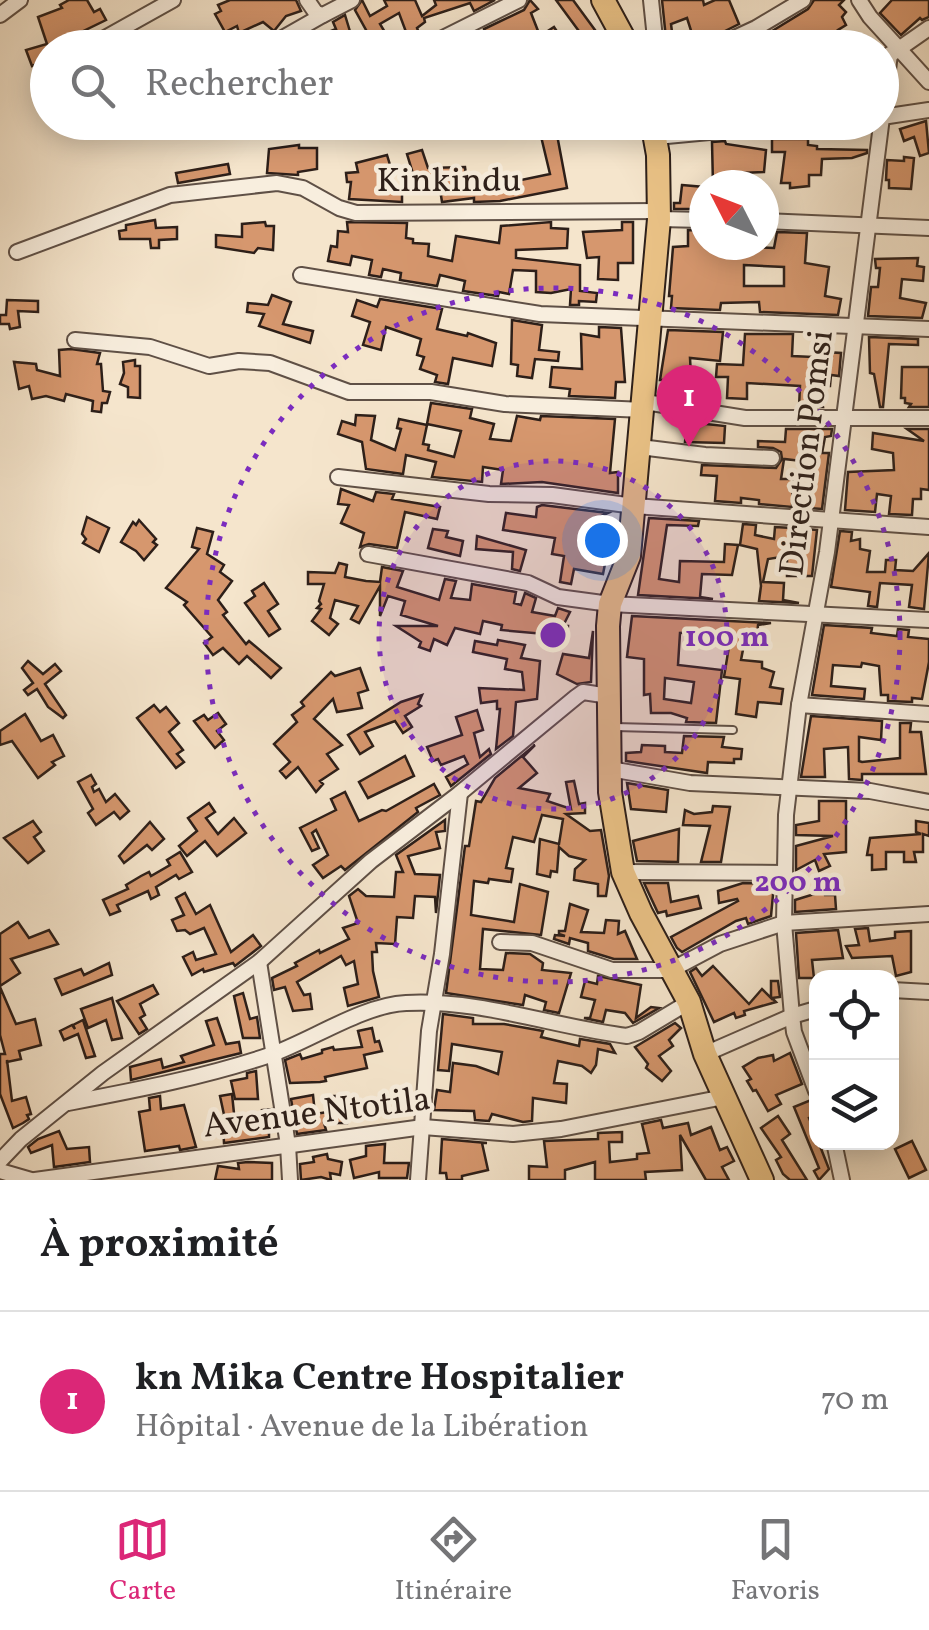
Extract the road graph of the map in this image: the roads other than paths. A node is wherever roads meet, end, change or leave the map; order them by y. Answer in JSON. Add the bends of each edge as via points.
{"nodes":[{"id":1,"x":20,"y":0,"type":"edge"},
{"id":2,"x":173,"y":0,"type":"edge"},
{"id":3,"x":307,"y":0,"type":"edge"},
{"id":4,"x":352,"y":0,"type":"edge"},
{"id":5,"x":520,"y":0,"type":"edge"},
{"id":6,"x":602,"y":0,"type":"edge"},
{"id":7,"x":652,"y":0,"type":"edge"},
{"id":8,"x":803,"y":0,"type":"edge"},
{"id":9,"x":859,"y":0,"type":"edge"},
{"id":10,"x":323,"y":14,"type":"junction"},
{"id":11,"x":0,"y":15,"type":"edge"},
{"id":12,"x":929,"y":28,"type":"edge"},
{"id":13,"x":119,"y":30,"type":"edge"},
{"id":14,"x":296,"y":30,"type":"edge"},
{"id":15,"x":459,"y":30,"type":"edge"},
{"id":16,"x":619,"y":30,"type":"edge"},
{"id":17,"x":654,"y":30,"type":"edge"},
{"id":18,"x":752,"y":30,"type":"edge"},
{"id":19,"x":878,"y":30,"type":"edge"},
{"id":20,"x":899,"y":49,"type":"edge"},
{"id":21,"x":899,"y":60,"type":"edge"},
{"id":22,"x":929,"y":82,"type":"edge"},
{"id":23,"x":929,"y":110,"type":"edge"},
{"id":24,"x":899,"y":114,"type":"edge"},
{"id":25,"x":655,"y":140,"type":"edge"},
{"id":26,"x":879,"y":140,"type":"edge"},
{"id":27,"x":659,"y":215,"type":"junction"},
{"id":28,"x":689,"y":218,"type":"edge"},
{"id":29,"x":779,"y":221,"type":"edge"},
{"id":30,"x":870,"y":224,"type":"junction"},
{"id":31,"x":929,"y":228,"type":"edge"},
{"id":32,"x":17,"y":252,"type":"dead end"},
{"id":33,"x":301,"y":275,"type":"dead end"},
{"id":34,"x":650,"y":316,"type":"junction"},
{"id":35,"x":854,"y":328,"type":"junction"},
{"id":36,"x":929,"y":328,"type":"edge"},
{"id":37,"x":76,"y":340,"type":"dead end"},
{"id":38,"x":644,"y":406,"type":"junction"},
{"id":39,"x":843,"y":418,"type":"junction"},
{"id":40,"x":929,"y":418,"type":"edge"},
{"id":41,"x":640,"y":447,"type":"junction"},
{"id":42,"x":772,"y":458,"type":"dead end"},
{"id":43,"x":338,"y":477,"type":"dead end"},
{"id":44,"x":634,"y":506,"type":"junction"},
{"id":45,"x":830,"y":520,"type":"junction"},
{"id":46,"x":929,"y":527,"type":"edge"},
{"id":47,"x":368,"y":554,"type":"dead end"},
{"id":48,"x":610,"y":604,"type":"junction"},
{"id":49,"x":817,"y":615,"type":"junction"},
{"id":50,"x":929,"y":620,"type":"edge"},
{"id":51,"x":609,"y":696,"type":"junction"},
{"id":52,"x":799,"y":705,"type":"junction"},
{"id":53,"x":929,"y":714,"type":"edge"},
{"id":54,"x":609,"y":727,"type":"junction"},
{"id":55,"x":733,"y":730,"type":"dead end"},
{"id":56,"x":610,"y":769,"type":"junction"},
{"id":57,"x":791,"y":789,"type":"junction"},
{"id":58,"x":460,"y":794,"type":"junction"},
{"id":59,"x":924,"y":801,"type":"edge"},
{"id":60,"x":623,"y":872,"type":"junction"},
{"id":61,"x":785,"y":874,"type":"junction"},
{"id":62,"x":929,"y":914,"type":"edge"},
{"id":63,"x":784,"y":923,"type":"junction"},
{"id":64,"x":500,"y":942,"type":"dead end"},
{"id":65,"x":259,"y":962,"type":"junction"},
{"id":66,"x":670,"y":970,"type":"junction"},
{"id":67,"x":899,"y":990,"type":"edge"},
{"id":68,"x":929,"y":992,"type":"edge"},
{"id":69,"x":689,"y":1002,"type":"junction"},
{"id":70,"x":433,"y":1004,"type":"junction"},
{"id":71,"x":809,"y":1011,"type":"edge"},
{"id":72,"x":792,"y":1016,"type":"junction"},
{"id":73,"x":272,"y":1054,"type":"junction"},
{"id":74,"x":705,"y":1054,"type":"junction"},
{"id":75,"x":809,"y":1072,"type":"edge"},
{"id":76,"x":724,"y":1097,"type":"junction"},
{"id":77,"x":62,"y":1104,"type":"junction"},
{"id":78,"x":423,"y":1127,"type":"junction"},
{"id":79,"x":288,"y":1144,"type":"junction"},
{"id":80,"x":836,"y":1150,"type":"edge"},
{"id":81,"x":0,"y":1161,"type":"edge"},
{"id":82,"x":0,"y":1171,"type":"edge"},
{"id":83,"x":33,"y":1180,"type":"edge"},
{"id":84,"x":290,"y":1180,"type":"edge"},
{"id":85,"x":418,"y":1180,"type":"edge"},
{"id":86,"x":762,"y":1180,"type":"edge"},
{"id":87,"x":842,"y":1180,"type":"edge"}],
"edges":[{"from":1,"to":11,"type":"street"},
{"from":2,"to":13,"type":"street"},
{"from":3,"to":10,"type":"street"},
{"from":4,"to":10,"type":"street"},
{"from":5,"to":15,"type":"street"},
{"from":6,"to":16,"type":"highway"},
{"from":7,"to":17,"type":"street"},
{"from":8,"to":18,"type":"street"},
{"from":9,"to":19,"type":"street"},
{"from":10,"to":14,"type":"street"},
{"from":12,"to":20,"type":"street"},
{"from":21,"to":22,"type":"street"},
{"from":23,"to":24,"type":"street"},
{"from":25,"to":27,"type":"highway"},
{"from":26,"to":30,"type":"street","name":"Direction Pomsi"},
{"from":27,"to":28,"type":"street","name":"Kinkindu"},
{"from":27,"to":32,"type":"street","name":"Kinkindu","via":[[356,213],[303,188],[277,184],[170,195]]},
{"from":27,"to":34,"type":"highway"},
{"from":29,"to":30,"type":"street"},
{"from":30,"to":31,"type":"street"},
{"from":30,"to":35,"type":"street","name":"Direction Pomsi"},
{"from":33,"to":34,"type":"street","via":[[540,314]]},
{"from":34,"to":35,"type":"street"},
{"from":34,"to":38,"type":"highway"},
{"from":35,"to":36,"type":"street"},
{"from":35,"to":39,"type":"street","name":"Direction Pomsi"},
{"from":37,"to":38,"type":"street","via":[[150,347],[210,366],[270,363],[349,392]]},
{"from":38,"to":39,"type":"street","via":[[744,418]]},
{"from":38,"to":41,"type":"highway"},
{"from":39,"to":40,"type":"street"},
{"from":39,"to":45,"type":"street","name":"Direction Pomsi"},
{"from":41,"to":42,"type":"street"},
{"from":41,"to":44,"type":"highway"},
{"from":43,"to":44,"type":"street"},
{"from":44,"to":45,"type":"street"},
{"from":44,"to":48,"type":"highway","via":[[629,556]]},
{"from":45,"to":46,"type":"street"},
{"from":45,"to":49,"type":"street","name":"Direction Pomsi"},
{"from":47,"to":48,"type":"street"},
{"from":48,"to":49,"type":"street"},
{"from":48,"to":51,"type":"highway"},
{"from":49,"to":50,"type":"street"},
{"from":49,"to":52,"type":"street","name":"Direction Pomsi"},
{"from":51,"to":54,"type":"highway"},
{"from":51,"to":58,"type":"street","via":[[583,692]]},
{"from":52,"to":53,"type":"street"},
{"from":52,"to":57,"type":"street","name":"Direction Pomsi"},
{"from":54,"to":55,"type":"lane"},
{"from":54,"to":56,"type":"highway"},
{"from":56,"to":57,"type":"street","via":[[690,783]]},
{"from":56,"to":60,"type":"highway"},
{"from":57,"to":59,"type":"street","via":[[870,790]]},
{"from":57,"to":61,"type":"street","name":"Direction Pomsi"},
{"from":58,"to":65,"type":"street","via":[[371,861]]},
{"from":58,"to":70,"type":"street"},
{"from":60,"to":61,"type":"street"},
{"from":60,"to":66,"type":"highway"},
{"from":61,"to":63,"type":"street","name":"Direction Pomsi"},
{"from":62,"to":63,"type":"street"},
{"from":63,"to":66,"type":"street"},
{"from":63,"to":72,"type":"street","name":"Direction Pomsi"},
{"from":64,"to":66,"type":"street","via":[[532,944],[612,970]]},
{"from":65,"to":73,"type":"street"},
{"from":65,"to":77,"type":"street"},
{"from":66,"to":69,"type":"highway"},
{"from":67,"to":68,"type":"street"},
{"from":69,"to":70,"type":"street","via":[[626,1036]]},
{"from":69,"to":74,"type":"highway"},
{"from":70,"to":73,"type":"street","via":[[384,1006]]},
{"from":70,"to":78,"type":"street"},
{"from":71,"to":72,"type":"street"},
{"from":72,"to":74,"type":"street"},
{"from":72,"to":75,"type":"street","name":"Direction Pomsi"},
{"from":73,"to":77,"type":"street"},
{"from":73,"to":79,"type":"street"},
{"from":74,"to":76,"type":"highway"},
{"from":76,"to":78,"type":"street","name":"Avenue Ntotila","via":[[512,1134]]},
{"from":76,"to":86,"type":"highway"},
{"from":77,"to":81,"type":"street"},
{"from":78,"to":79,"type":"street","name":"Avenue Ntotila"},
{"from":78,"to":85,"type":"street"},
{"from":79,"to":83,"type":"street","name":"Avenue Ntotila"},
{"from":79,"to":84,"type":"street"},
{"from":80,"to":87,"type":"street"},
{"from":82,"to":83,"type":"street","name":"Avenue Ntotila"}]}
